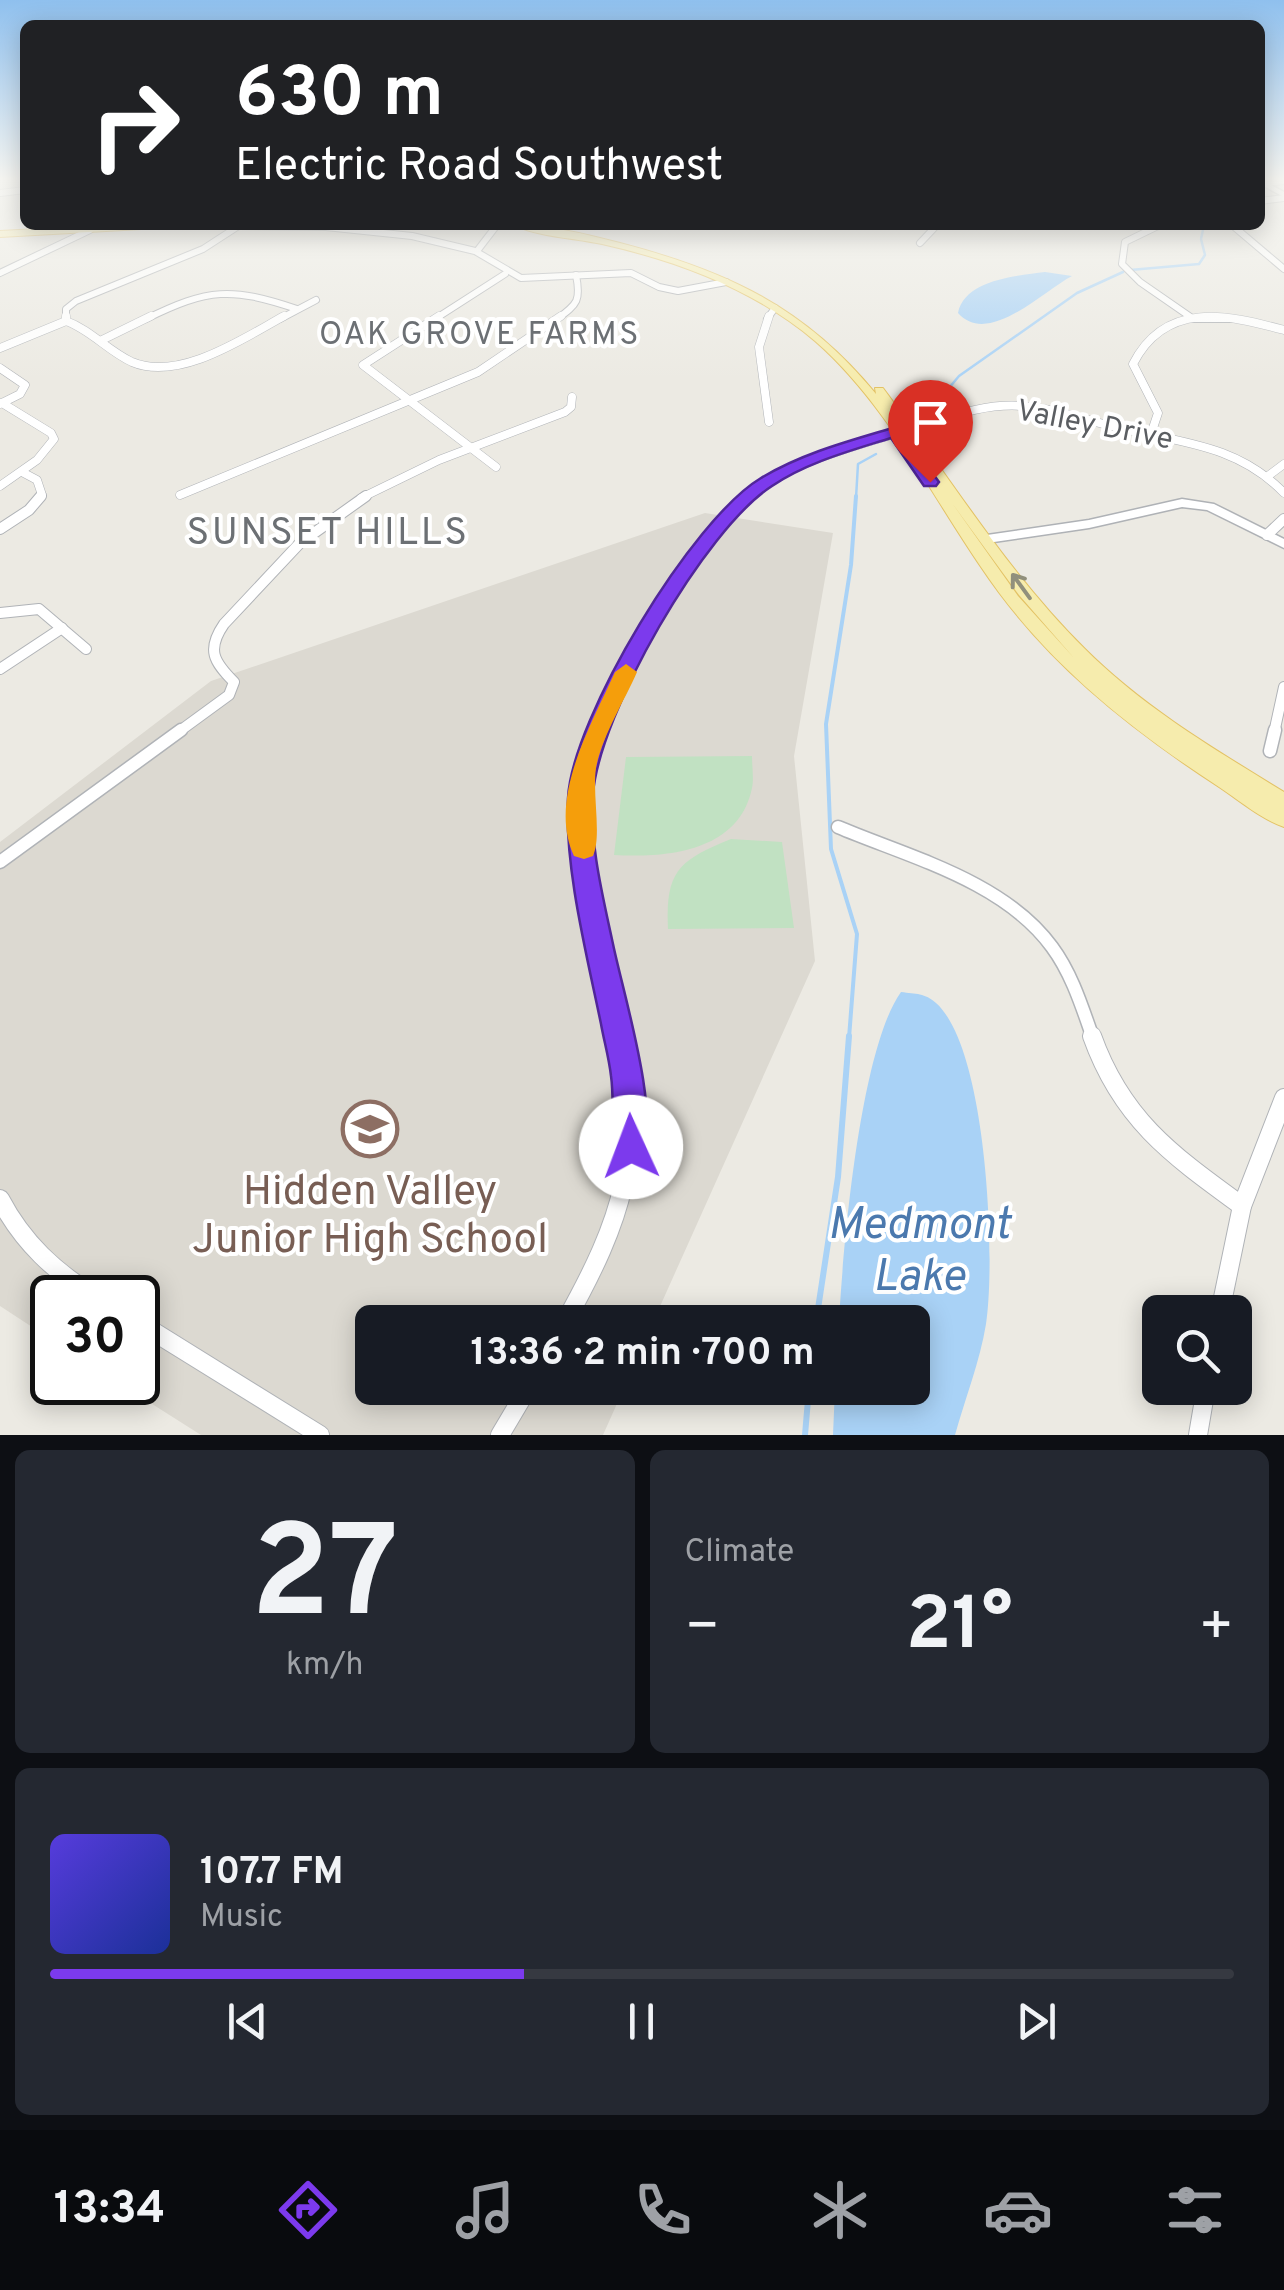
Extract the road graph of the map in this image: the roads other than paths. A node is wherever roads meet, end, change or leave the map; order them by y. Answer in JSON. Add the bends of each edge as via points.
{"nodes":[{"id":1,"x":57,"y":246,"type":"edge"},
{"id":2,"x":208,"y":246,"type":"edge"},
{"id":3,"x":450,"y":246,"type":"edge"},
{"id":4,"x":481,"y":246,"type":"edge"},
{"id":5,"x":610,"y":246,"type":"edge"},
{"id":6,"x":628,"y":246,"type":"edge"},
{"id":7,"x":1124,"y":246,"type":"edge"},
{"id":8,"x":1257,"y":246,"type":"edge"},
{"id":9,"x":477,"y":251,"type":"junction"},
{"id":10,"x":1284,"y":269,"type":"edge"},
{"id":11,"x":0,"y":273,"type":"edge"},
{"id":12,"x":505,"y":274,"type":"junction"},
{"id":13,"x":576,"y":275,"type":"junction"},
{"id":14,"x":726,"y":282,"type":"junction"},
{"id":15,"x":316,"y":300,"type":"dead end"},
{"id":16,"x":775,"y":308,"type":"junction"},
{"id":17,"x":297,"y":309,"type":"junction"},
{"id":18,"x":1192,"y":318,"type":"junction"},
{"id":19,"x":66,"y":321,"type":"junction"},
{"id":20,"x":1284,"y":330,"type":"edge"},
{"id":21,"x":102,"y":340,"type":"junction"},
{"id":22,"x":0,"y":348,"type":"edge"},
{"id":23,"x":0,"y":368,"type":"edge"},
{"id":24,"x":572,"y":397,"type":"dead end"},
{"id":25,"x":407,"y":402,"type":"junction"},
{"id":26,"x":1,"y":403,"type":"edge"},
{"id":27,"x":769,"y":422,"type":"dead end"},
{"id":28,"x":902,"y":430,"type":"junction"},
{"id":29,"x":1151,"y":434,"type":"junction"},
{"id":30,"x":470,"y":448,"type":"junction"},
{"id":31,"x":1284,"y":464,"type":"edge"},
{"id":32,"x":496,"y":467,"type":"dead end"},
{"id":33,"x":22,"y":472,"type":"junction"},
{"id":34,"x":1268,"y":476,"type":"junction"},
{"id":35,"x":0,"y":486,"type":"edge"},
{"id":36,"x":1284,"y":493,"type":"edge"},
{"id":37,"x":180,"y":495,"type":"dead end"},
{"id":38,"x":1284,"y":519,"type":"edge"},
{"id":39,"x":0,"y":529,"type":"edge"},
{"id":40,"x":1267,"y":535,"type":"junction"},
{"id":41,"x":987,"y":539,"type":"junction"},
{"id":42,"x":1284,"y":544,"type":"edge"},
{"id":43,"x":0,"y":613,"type":"edge"},
{"id":44,"x":62,"y":628,"type":"junction"},
{"id":45,"x":86,"y":649,"type":"dead end"},
{"id":46,"x":0,"y":668,"type":"edge"},
{"id":47,"x":1284,"y":687,"type":"edge"},
{"id":48,"x":1270,"y":751,"type":"dead end"},
{"id":49,"x":1284,"y":802,"type":"edge"},
{"id":50,"x":1284,"y":819,"type":"edge"},
{"id":51,"x":838,"y":828,"type":"dead end"},
{"id":52,"x":0,"y":862,"type":"edge"},
{"id":53,"x":1284,"y":1098,"type":"edge"},
{"id":54,"x":0,"y":1199,"type":"edge"},
{"id":55,"x":1242,"y":1206,"type":"junction"},
{"id":56,"x":63,"y":1275,"type":"edge"},
{"id":57,"x":1224,"y":1295,"type":"edge"},
{"id":58,"x":573,"y":1305,"type":"edge"},
{"id":59,"x":160,"y":1336,"type":"edge"},
{"id":60,"x":518,"y":1405,"type":"edge"},
{"id":61,"x":1203,"y":1405,"type":"edge"},
{"id":62,"x":320,"y":1435,"type":"edge"},
{"id":63,"x":500,"y":1435,"type":"edge"},
{"id":64,"x":1198,"y":1435,"type":"edge"}],
"edges":[{"from":1,"to":11,"type":"street"},
{"from":2,"to":19,"type":"street","via":[[76,300],[66,309]]},
{"from":3,"to":9,"type":"street"},
{"from":4,"to":9,"type":"street"},
{"from":5,"to":14,"type":"main road"},
{"from":6,"to":28,"type":"main road","via":[[681,259],[780,302],[847,353]]},
{"from":7,"to":18,"type":"street","via":[[1128,274]]},
{"from":8,"to":10,"type":"street"},
{"from":9,"to":12,"type":"street"},
{"from":12,"to":13,"type":"street"},
{"from":12,"to":25,"type":"street","via":[[364,362]]},
{"from":13,"to":14,"type":"street","via":[[631,272],[678,290]]},
{"from":13,"to":25,"type":"street","via":[[575,307],[478,372]]},
{"from":14,"to":16,"type":"main road"},
{"from":15,"to":17,"type":"street"},
{"from":16,"to":27,"type":"street","via":[[758,343]]},
{"from":16,"to":28,"type":"main road","via":[[837,355]]},
{"from":17,"to":21,"type":"street","via":[[241,293],[212,294]]},
{"from":17,"to":21,"type":"street","via":[[170,366],[138,364]]},
{"from":18,"to":20,"type":"street"},
{"from":18,"to":29,"type":"street","via":[[1156,331],[1136,354],[1136,375],[1158,413]]},
{"from":19,"to":21,"type":"street"},
{"from":19,"to":22,"type":"street"},
{"from":23,"to":26,"type":"street","via":[[25,385]]},
{"from":24,"to":30,"type":"street","via":[[565,412]]},
{"from":25,"to":30,"type":"street"},
{"from":25,"to":37,"type":"street"},
{"from":26,"to":33,"type":"street","via":[[53,436],[48,450]]},
{"from":28,"to":29,"type":"street","name":"Valley Drive","via":[[959,412],[1013,406]]},
{"from":28,"to":41,"type":"main road"},
{"from":28,"to":50,"type":"main road","via":[[1018,606],[1065,660],[1143,726]]},
{"from":28,"to":58,"type":"street","name":"Valley Drive","via":[[796,464],[732,509],[682,569],[592,743],[581,784],[582,834],[627,1076],[631,1147],[616,1217]]},
{"from":29,"to":34,"type":"street","name":"Valley Drive","via":[[1223,452]]},
{"from":30,"to":32,"type":"street"},
{"from":30,"to":52,"type":"street","via":[[352,505],[305,539],[214,642],[215,664],[234,682],[230,695]]},
{"from":31,"to":34,"type":"street"},
{"from":33,"to":35,"type":"street"},
{"from":33,"to":39,"type":"street","via":[[37,480],[42,495]]},
{"from":34,"to":36,"type":"street","name":"Valley Drive"},
{"from":38,"to":40,"type":"street"},
{"from":40,"to":41,"type":"street","via":[[1210,507],[1182,502]]},
{"from":40,"to":42,"type":"street"},
{"from":49,"to":41,"type":"main road","one_way":true,"via":[[1104,676],[1054,628]]},
{"from":43,"to":44,"type":"street","via":[[39,609]]},
{"from":44,"to":45,"type":"street"},
{"from":44,"to":46,"type":"street"},
{"from":47,"to":48,"type":"street"},
{"from":51,"to":55,"type":"street","via":[[983,890],[1033,926],[1069,977],[1123,1102],[1163,1146]]},
{"from":53,"to":55,"type":"street"},
{"from":54,"to":56,"type":"street","via":[[21,1237]]},
{"from":55,"to":57,"type":"street"},
{"from":59,"to":62,"type":"street"},
{"from":60,"to":63,"type":"street"},
{"from":61,"to":64,"type":"street"}]}
